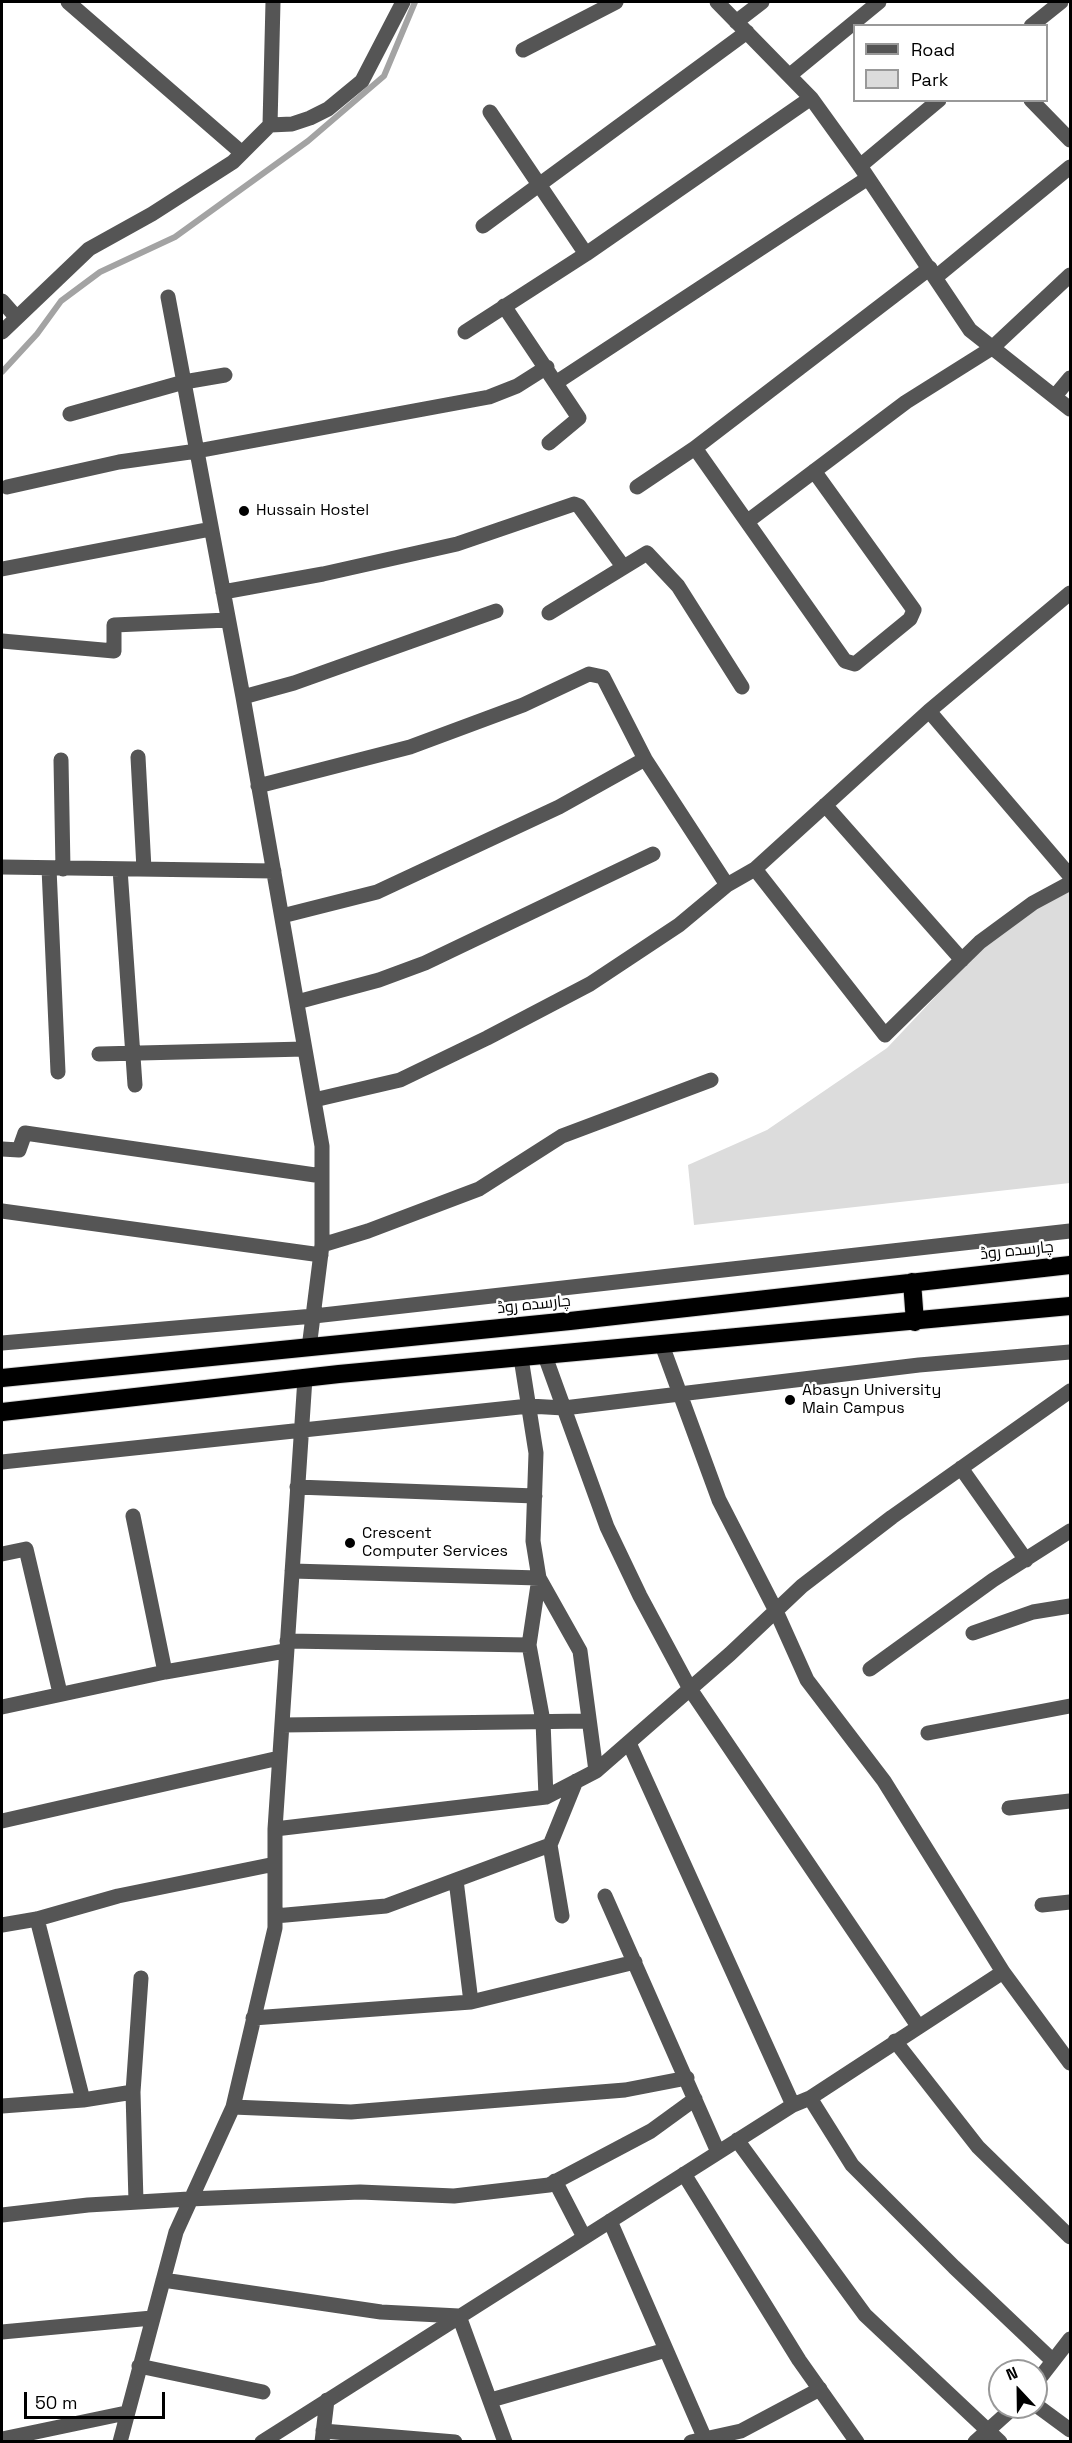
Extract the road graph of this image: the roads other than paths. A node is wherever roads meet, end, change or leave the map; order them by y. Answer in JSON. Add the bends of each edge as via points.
{"nodes":[{"id":1,"x":68,"y":2,"type":"edge"},
{"id":2,"x":273,"y":2,"type":"edge"},
{"id":3,"x":403,"y":2,"type":"edge"},
{"id":4,"x":616,"y":2,"type":"edge"},
{"id":5,"x":717,"y":2,"type":"edge"},
{"id":6,"x":762,"y":2,"type":"edge"},
{"id":7,"x":879,"y":2,"type":"edge"},
{"id":8,"x":1061,"y":2,"type":"edge"},
{"id":9,"x":1034,"y":24,"type":"edge"},
{"id":10,"x":741,"y":27,"type":"junction"},
{"id":11,"x":523,"y":50,"type":"dead end"},
{"id":12,"x":790,"y":75,"type":"junction"},
{"id":13,"x":811,"y":98,"type":"junction"},
{"id":14,"x":937,"y":102,"type":"edge"},
{"id":15,"x":1033,"y":102,"type":"edge"},
{"id":16,"x":490,"y":112,"type":"dead end"},
{"id":17,"x":270,"y":125,"type":"junction"},
{"id":18,"x":1071,"y":141,"type":"edge"},
{"id":19,"x":242,"y":153,"type":"junction"},
{"id":20,"x":1071,"y":167,"type":"edge"},
{"id":21,"x":864,"y":172,"type":"junction"},
{"id":22,"x":539,"y":186,"type":"junction"},
{"id":23,"x":483,"y":226,"type":"dead end"},
{"id":24,"x":585,"y":254,"type":"junction"},
{"id":25,"x":933,"y":272,"type":"junction"},
{"id":26,"x":1071,"y":275,"type":"edge"},
{"id":27,"x":168,"y":297,"type":"dead end"},
{"id":28,"x":2,"y":300,"type":"edge"},
{"id":29,"x":504,"y":306,"type":"junction"},
{"id":30,"x":16,"y":317,"type":"junction"},
{"id":31,"x":2,"y":332,"type":"edge"},
{"id":32,"x":465,"y":332,"type":"dead end"},
{"id":33,"x":992,"y":348,"type":"junction"},
{"id":34,"x":547,"y":367,"type":"junction"},
{"id":35,"x":225,"y":375,"type":"dead end"},
{"id":36,"x":1071,"y":378,"type":"edge"},
{"id":37,"x":184,"y":382,"type":"junction"},
{"id":38,"x":557,"y":382,"type":"junction"},
{"id":39,"x":1055,"y":396,"type":"junction"},
{"id":40,"x":1071,"y":409,"type":"edge"},
{"id":41,"x":70,"y":414,"type":"dead end"},
{"id":42,"x":549,"y":443,"type":"dead end"},
{"id":43,"x":695,"y":448,"type":"junction"},
{"id":44,"x":197,"y":451,"type":"junction"},
{"id":45,"x":814,"y":471,"type":"junction"},
{"id":46,"x":637,"y":487,"type":"dead end"},
{"id":47,"x":7,"y":488,"type":"dead end"},
{"id":48,"x":748,"y":521,"type":"junction"},
{"id":49,"x":211,"y":529,"type":"junction"},
{"id":50,"x":622,"y":565,"type":"junction"},
{"id":51,"x":2,"y":569,"type":"edge"},
{"id":52,"x":223,"y":592,"type":"junction"},
{"id":53,"x":1071,"y":593,"type":"edge"},
{"id":54,"x":496,"y":611,"type":"dead end"},
{"id":55,"x":549,"y":613,"type":"dead end"},
{"id":56,"x":228,"y":620,"type":"junction"},
{"id":57,"x":2,"y":641,"type":"edge"},
{"id":58,"x":742,"y":687,"type":"dead end"},
{"id":59,"x":243,"y":697,"type":"junction"},
{"id":60,"x":929,"y":711,"type":"junction"},
{"id":61,"x":138,"y":757,"type":"dead end"},
{"id":62,"x":645,"y":759,"type":"junction"},
{"id":63,"x":61,"y":760,"type":"dead end"},
{"id":64,"x":258,"y":786,"type":"junction"},
{"id":65,"x":825,"y":805,"type":"junction"},
{"id":66,"x":653,"y":855,"type":"dead end"},
{"id":67,"x":2,"y":867,"type":"edge"},
{"id":68,"x":56,"y":868,"type":"junction"},
{"id":69,"x":120,"y":869,"type":"junction"},
{"id":70,"x":144,"y":869,"type":"junction"},
{"id":71,"x":755,"y":869,"type":"junction"},
{"id":72,"x":274,"y":871,"type":"junction"},
{"id":73,"x":1071,"y":876,"type":"edge"},
{"id":74,"x":1071,"y":883,"type":"edge"},
{"id":75,"x":727,"y":885,"type":"junction"},
{"id":76,"x":282,"y":916,"type":"junction"},
{"id":77,"x":962,"y":960,"type":"junction"},
{"id":78,"x":297,"y":1002,"type":"junction"},
{"id":79,"x":305,"y":1049,"type":"junction"},
{"id":80,"x":134,"y":1053,"type":"junction"},
{"id":81,"x":99,"y":1054,"type":"dead end"},
{"id":82,"x":58,"y":1072,"type":"dead end"},
{"id":83,"x":711,"y":1080,"type":"dead end"},
{"id":84,"x":135,"y":1085,"type":"dead end"},
{"id":85,"x":314,"y":1100,"type":"junction"},
{"id":86,"x":2,"y":1149,"type":"edge"},
{"id":87,"x":322,"y":1176,"type":"junction"},
{"id":88,"x":2,"y":1211,"type":"edge"},
{"id":89,"x":1071,"y":1232,"type":"edge"},
{"id":90,"x":321,"y":1250,"type":"junction"},
{"id":91,"x":1071,"y":1265,"type":"edge"},
{"id":92,"x":912,"y":1282,"type":"junction"},
{"id":93,"x":1071,"y":1306,"type":"edge"},
{"id":94,"x":314,"y":1316,"type":"junction"},
{"id":95,"x":915,"y":1322,"type":"junction"},
{"id":96,"x":2,"y":1343,"type":"edge"},
{"id":97,"x":662,"y":1345,"type":"junction"},
{"id":98,"x":309,"y":1348,"type":"junction"},
{"id":99,"x":1071,"y":1352,"type":"edge"},
{"id":100,"x":545,"y":1356,"type":"junction"},
{"id":101,"x":521,"y":1358,"type":"junction"},
{"id":102,"x":2,"y":1378,"type":"edge"},
{"id":103,"x":305,"y":1378,"type":"junction"},
{"id":104,"x":1071,"y":1391,"type":"edge"},
{"id":105,"x":679,"y":1392,"type":"junction"},
{"id":106,"x":529,"y":1406,"type":"junction"},
{"id":107,"x":564,"y":1408,"type":"junction"},
{"id":108,"x":2,"y":1412,"type":"edge"},
{"id":109,"x":302,"y":1429,"type":"junction"},
{"id":110,"x":2,"y":1462,"type":"edge"},
{"id":111,"x":961,"y":1468,"type":"junction"},
{"id":112,"x":297,"y":1487,"type":"junction"},
{"id":113,"x":535,"y":1496,"type":"junction"},
{"id":114,"x":133,"y":1516,"type":"dead end"},
{"id":115,"x":1071,"y":1531,"type":"edge"},
{"id":116,"x":2,"y":1554,"type":"edge"},
{"id":117,"x":1026,"y":1560,"type":"junction"},
{"id":118,"x":292,"y":1571,"type":"junction"},
{"id":119,"x":539,"y":1578,"type":"junction"},
{"id":120,"x":1071,"y":1606,"type":"edge"},
{"id":121,"x":776,"y":1611,"type":"junction"},
{"id":122,"x":973,"y":1633,"type":"dead end"},
{"id":123,"x":529,"y":1645,"type":"junction"},
{"id":124,"x":286,"y":1646,"type":"junction"},
{"id":125,"x":870,"y":1669,"type":"dead end"},
{"id":126,"x":165,"y":1672,"type":"junction"},
{"id":127,"x":690,"y":1689,"type":"junction"},
{"id":128,"x":60,"y":1693,"type":"junction"},
{"id":129,"x":1071,"y":1706,"type":"edge"},
{"id":130,"x":2,"y":1707,"type":"edge"},
{"id":131,"x":543,"y":1721,"type":"junction"},
{"id":132,"x":590,"y":1721,"type":"junction"},
{"id":133,"x":282,"y":1725,"type":"junction"},
{"id":134,"x":928,"y":1733,"type":"dead end"},
{"id":135,"x":629,"y":1743,"type":"junction"},
{"id":136,"x":279,"y":1758,"type":"junction"},
{"id":137,"x":596,"y":1771,"type":"junction"},
{"id":138,"x":576,"y":1782,"type":"junction"},
{"id":139,"x":546,"y":1797,"type":"junction"},
{"id":140,"x":1071,"y":1801,"type":"edge"},
{"id":141,"x":1009,"y":1808,"type":"dead end"},
{"id":142,"x":2,"y":1821,"type":"edge"},
{"id":143,"x":275,"y":1829,"type":"junction"},
{"id":144,"x":550,"y":1845,"type":"junction"},
{"id":145,"x":275,"y":1864,"type":"junction"},
{"id":146,"x":456,"y":1880,"type":"junction"},
{"id":147,"x":605,"y":1896,"type":"dead end"},
{"id":148,"x":1071,"y":1902,"type":"edge"},
{"id":149,"x":1042,"y":1905,"type":"dead end"},
{"id":150,"x":275,"y":1916,"type":"junction"},
{"id":151,"x":562,"y":1916,"type":"dead end"},
{"id":152,"x":37,"y":1918,"type":"junction"},
{"id":153,"x":2,"y":1925,"type":"edge"},
{"id":154,"x":634,"y":1962,"type":"junction"},
{"id":155,"x":1003,"y":1972,"type":"junction"},
{"id":156,"x":141,"y":1978,"type":"dead end"},
{"id":157,"x":471,"y":2002,"type":"junction"},
{"id":158,"x":253,"y":2018,"type":"junction"},
{"id":159,"x":918,"y":2026,"type":"junction"},
{"id":160,"x":895,"y":2041,"type":"junction"},
{"id":161,"x":1071,"y":2063,"type":"edge"},
{"id":162,"x":687,"y":2078,"type":"junction"},
{"id":163,"x":133,"y":2092,"type":"junction"},
{"id":164,"x":810,"y":2098,"type":"junction"},
{"id":165,"x":695,"y":2099,"type":"junction"},
{"id":166,"x":83,"y":2100,"type":"junction"},
{"id":167,"x":793,"y":2105,"type":"junction"},
{"id":168,"x":2,"y":2106,"type":"edge"},
{"id":169,"x":233,"y":2107,"type":"junction"},
{"id":170,"x":737,"y":2140,"type":"junction"},
{"id":171,"x":718,"y":2152,"type":"junction"},
{"id":172,"x":684,"y":2174,"type":"junction"},
{"id":173,"x":555,"y":2181,"type":"junction"},
{"id":174,"x":189,"y":2199,"type":"junction"},
{"id":175,"x":136,"y":2202,"type":"junction"},
{"id":176,"x":2,"y":2216,"type":"edge"},
{"id":177,"x":610,"y":2221,"type":"junction"},
{"id":178,"x":584,"y":2237,"type":"junction"},
{"id":179,"x":1071,"y":2237,"type":"edge"},
{"id":180,"x":163,"y":2280,"type":"junction"},
{"id":181,"x":459,"y":2316,"type":"junction"},
{"id":182,"x":152,"y":2318,"type":"junction"},
{"id":183,"x":2,"y":2332,"type":"edge"},
{"id":184,"x":1071,"y":2339,"type":"edge"},
{"id":185,"x":666,"y":2350,"type":"junction"},
{"id":186,"x":1053,"y":2361,"type":"junction"},
{"id":187,"x":139,"y":2366,"type":"junction"},
{"id":188,"x":1048,"y":2367,"type":"edge"},
{"id":189,"x":820,"y":2390,"type":"junction"},
{"id":190,"x":263,"y":2392,"type":"dead end"},
{"id":191,"x":327,"y":2400,"type":"junction"},
{"id":192,"x":491,"y":2400,"type":"junction"},
{"id":193,"x":126,"y":2413,"type":"junction"},
{"id":194,"x":1048,"y":2414,"type":"edge"},
{"id":195,"x":1000,"y":2419,"type":"edge"},
{"id":196,"x":1071,"y":2430,"type":"edge"},
{"id":197,"x":987,"y":2431,"type":"junction"},
{"id":198,"x":323,"y":2436,"type":"edge"},
{"id":199,"x":743,"y":2436,"type":"edge"},
{"id":200,"x":2,"y":2439,"type":"edge"},
{"id":201,"x":698,"y":2440,"type":"edge"},
{"id":202,"x":120,"y":2442,"type":"edge"},
{"id":203,"x":262,"y":2442,"type":"edge"},
{"id":204,"x":455,"y":2442,"type":"edge"},
{"id":205,"x":505,"y":2442,"type":"edge"},
{"id":206,"x":857,"y":2442,"type":"edge"},
{"id":207,"x":975,"y":2442,"type":"edge"},
{"id":208,"x":1000,"y":2442,"type":"edge"}],
"edges":[{"from":1,"to":19,"type":"street"},
{"from":2,"to":17,"type":"street"},
{"from":3,"to":17,"type":"street","via":[[362,81],[328,109],[310,118]]},
{"from":4,"to":11,"type":"street"},
{"from":5,"to":10,"type":"street"},
{"from":6,"to":10,"type":"street"},
{"from":7,"to":12,"type":"street"},
{"from":8,"to":9,"type":"street"},
{"from":10,"to":12,"type":"street"},
{"from":10,"to":22,"type":"street"},
{"from":12,"to":13,"type":"street"},
{"from":13,"to":21,"type":"street"},
{"from":13,"to":24,"type":"street"},
{"from":14,"to":21,"type":"street"},
{"from":15,"to":18,"type":"street"},
{"from":16,"to":22,"type":"street"},
{"from":17,"to":19,"type":"street"},
{"from":19,"to":30,"type":"street","via":[[152,214],[89,249]]},
{"from":20,"to":25,"type":"street"},
{"from":21,"to":25,"type":"street"},
{"from":21,"to":38,"type":"street"},
{"from":22,"to":23,"type":"street"},
{"from":22,"to":24,"type":"street"},
{"from":24,"to":29,"type":"street"},
{"from":25,"to":33,"type":"street","via":[[970,330]]},
{"from":25,"to":43,"type":"street"},
{"from":26,"to":33,"type":"street"},
{"from":27,"to":37,"type":"street"},
{"from":28,"to":30,"type":"street"},
{"from":29,"to":32,"type":"street"},
{"from":29,"to":34,"type":"street"},
{"from":30,"to":31,"type":"street"},
{"from":33,"to":39,"type":"street"},
{"from":33,"to":45,"type":"street","via":[[906,402]]},
{"from":34,"to":38,"type":"street"},
{"from":34,"to":44,"type":"street","via":[[517,386],[489,397]]},
{"from":35,"to":37,"type":"street"},
{"from":36,"to":39,"type":"street"},
{"from":37,"to":41,"type":"street"},
{"from":37,"to":44,"type":"street"},
{"from":38,"to":42,"type":"street","via":[[579,418]]},
{"from":39,"to":40,"type":"street"},
{"from":43,"to":46,"type":"street"},
{"from":43,"to":48,"type":"street"},
{"from":44,"to":47,"type":"street","via":[[119,462]]},
{"from":44,"to":49,"type":"street"},
{"from":45,"to":48,"type":"street"},
{"from":45,"to":48,"type":"street","via":[[914,610],[910,619],[860,662],[845,661]]},
{"from":49,"to":51,"type":"street"},
{"from":49,"to":52,"type":"street"},
{"from":50,"to":52,"type":"street","via":[[574,504],[457,544]]},
{"from":50,"to":55,"type":"street"},
{"from":50,"to":58,"type":"street","via":[[644,553],[650,555],[678,586]]},
{"from":52,"to":56,"type":"street"},
{"from":53,"to":60,"type":"street"},
{"from":54,"to":59,"type":"street","via":[[294,683]]},
{"from":56,"to":57,"type":"street","via":[[114,625],[114,651]]},
{"from":56,"to":59,"type":"street"},
{"from":59,"to":64,"type":"street"},
{"from":60,"to":65,"type":"street"},
{"from":60,"to":73,"type":"street"},
{"from":61,"to":70,"type":"street"},
{"from":62,"to":64,"type":"street","via":[[603,677],[589,674],[523,705],[410,747]]},
{"from":62,"to":75,"type":"street"},
{"from":62,"to":76,"type":"street","via":[[559,807],[377,892]]},
{"from":63,"to":68,"type":"street"},
{"from":64,"to":72,"type":"street"},
{"from":65,"to":71,"type":"street"},
{"from":65,"to":77,"type":"street"},
{"from":66,"to":78,"type":"street","via":[[425,963]]},
{"from":67,"to":68,"type":"street"},
{"from":68,"to":69,"type":"street"},
{"from":68,"to":82,"type":"street"},
{"from":69,"to":70,"type":"street"},
{"from":69,"to":80,"type":"street"},
{"from":70,"to":72,"type":"street"},
{"from":71,"to":75,"type":"street"},
{"from":71,"to":77,"type":"street","via":[[885,1035]]},
{"from":72,"to":76,"type":"street"},
{"from":74,"to":77,"type":"street","via":[[1034,903]]},
{"from":75,"to":85,"type":"street","via":[[679,925],[590,984],[487,1038],[400,1080]]},
{"from":76,"to":78,"type":"street"},
{"from":78,"to":79,"type":"street"},
{"from":79,"to":80,"type":"street"},
{"from":79,"to":85,"type":"street"},
{"from":80,"to":81,"type":"street"},
{"from":80,"to":84,"type":"street"},
{"from":83,"to":90,"type":"street","via":[[562,1136],[479,1189]]},
{"from":85,"to":87,"type":"street","via":[[322,1146]]},
{"from":86,"to":87,"type":"street","via":[[19,1150],[25,1133]]},
{"from":87,"to":90,"type":"street"},
{"from":88,"to":90,"type":"street"},
{"from":89,"to":94,"type":"street"},
{"from":90,"to":94,"type":"street"},
{"from":91,"to":92,"type":"highway","name":"چارسدہ روڈ"},
{"from":92,"to":95,"type":"highway"},
{"from":92,"to":98,"type":"highway","name":"چارسدہ روڈ"},
{"from":93,"to":95,"type":"highway"},
{"from":94,"to":96,"type":"street"},
{"from":94,"to":98,"type":"street"},
{"from":95,"to":97,"type":"highway"},
{"from":97,"to":100,"type":"highway"},
{"from":97,"to":105,"type":"street"},
{"from":98,"to":102,"type":"highway","name":"چارسدہ روڈ"},
{"from":99,"to":105,"type":"street"},
{"from":100,"to":101,"type":"highway"},
{"from":100,"to":107,"type":"street"},
{"from":101,"to":103,"type":"highway"},
{"from":101,"to":106,"type":"street"},
{"from":103,"to":108,"type":"highway"},
{"from":103,"to":109,"type":"street"},
{"from":104,"to":111,"type":"street"},
{"from":105,"to":107,"type":"street"},
{"from":105,"to":121,"type":"street","via":[[719,1500]]},
{"from":106,"to":107,"type":"street"},
{"from":106,"to":109,"type":"street"},
{"from":106,"to":113,"type":"street","via":[[536,1453]]},
{"from":107,"to":127,"type":"street","via":[[607,1527]]},
{"from":109,"to":110,"type":"street"},
{"from":109,"to":112,"type":"street"},
{"from":111,"to":117,"type":"street"},
{"from":111,"to":121,"type":"street","via":[[802,1586]]},
{"from":112,"to":113,"type":"street"},
{"from":112,"to":118,"type":"street"},
{"from":113,"to":119,"type":"street","via":[[533,1541]]},
{"from":114,"to":126,"type":"street"},
{"from":115,"to":117,"type":"street"},
{"from":116,"to":128,"type":"street","via":[[26,1549]]},
{"from":117,"to":125,"type":"street"},
{"from":118,"to":119,"type":"street"},
{"from":118,"to":124,"type":"street"},
{"from":119,"to":123,"type":"street"},
{"from":119,"to":132,"type":"street","via":[[580,1651]]},
{"from":120,"to":122,"type":"street","via":[[1034,1612]]},
{"from":121,"to":127,"type":"street"},
{"from":121,"to":155,"type":"street","via":[[807,1680],[884,1781]]},
{"from":123,"to":124,"type":"street"},
{"from":123,"to":131,"type":"street"},
{"from":124,"to":126,"type":"street"},
{"from":124,"to":133,"type":"street"},
{"from":126,"to":128,"type":"street"},
{"from":127,"to":135,"type":"street"},
{"from":127,"to":159,"type":"street"},
{"from":128,"to":130,"type":"street"},
{"from":129,"to":134,"type":"street"},
{"from":131,"to":132,"type":"street"},
{"from":131,"to":133,"type":"street"},
{"from":131,"to":139,"type":"street"},
{"from":132,"to":137,"type":"street"},
{"from":133,"to":136,"type":"street"},
{"from":135,"to":137,"type":"street"},
{"from":135,"to":167,"type":"street"},
{"from":136,"to":142,"type":"street"},
{"from":136,"to":143,"type":"street"},
{"from":137,"to":138,"type":"street"},
{"from":138,"to":139,"type":"street"},
{"from":138,"to":144,"type":"street"},
{"from":139,"to":143,"type":"street"},
{"from":140,"to":141,"type":"street"},
{"from":143,"to":145,"type":"street"},
{"from":144,"to":146,"type":"street"},
{"from":144,"to":151,"type":"street"},
{"from":145,"to":150,"type":"street"},
{"from":145,"to":152,"type":"street","via":[[118,1896]]},
{"from":146,"to":150,"type":"street","via":[[386,1906]]},
{"from":146,"to":157,"type":"street"},
{"from":147,"to":154,"type":"street"},
{"from":148,"to":149,"type":"street"},
{"from":150,"to":158,"type":"street"},
{"from":152,"to":153,"type":"street"},
{"from":152,"to":166,"type":"street"},
{"from":154,"to":157,"type":"street"},
{"from":154,"to":162,"type":"street"},
{"from":155,"to":159,"type":"street"},
{"from":155,"to":161,"type":"street"},
{"from":156,"to":163,"type":"street"},
{"from":157,"to":158,"type":"street"},
{"from":158,"to":169,"type":"street"},
{"from":159,"to":160,"type":"street"},
{"from":160,"to":164,"type":"street"},
{"from":160,"to":179,"type":"street","via":[[978,2147]]},
{"from":162,"to":165,"type":"street"},
{"from":162,"to":169,"type":"street","via":[[625,2090],[351,2112]]},
{"from":163,"to":166,"type":"street"},
{"from":163,"to":175,"type":"street"},
{"from":164,"to":167,"type":"street"},
{"from":164,"to":186,"type":"street","via":[[852,2164]]},
{"from":165,"to":171,"type":"street"},
{"from":165,"to":173,"type":"street","via":[[651,2132]]},
{"from":166,"to":168,"type":"street"},
{"from":167,"to":170,"type":"street"},
{"from":169,"to":174,"type":"street"},
{"from":170,"to":171,"type":"street"},
{"from":170,"to":197,"type":"street","via":[[865,2315]]},
{"from":171,"to":172,"type":"street"},
{"from":172,"to":177,"type":"street"},
{"from":172,"to":189,"type":"street"},
{"from":173,"to":174,"type":"street","via":[[549,2185],[454,2196],[360,2192]]},
{"from":173,"to":178,"type":"street"},
{"from":174,"to":175,"type":"street"},
{"from":174,"to":180,"type":"street"},
{"from":175,"to":176,"type":"street"},
{"from":177,"to":178,"type":"street"},
{"from":177,"to":185,"type":"street"},
{"from":178,"to":181,"type":"street"},
{"from":180,"to":181,"type":"street","via":[[381,2312]]},
{"from":180,"to":182,"type":"street"},
{"from":181,"to":191,"type":"street"},
{"from":181,"to":192,"type":"street"},
{"from":182,"to":183,"type":"street"},
{"from":182,"to":187,"type":"street"},
{"from":184,"to":186,"type":"street"},
{"from":185,"to":192,"type":"street"},
{"from":185,"to":201,"type":"street"},
{"from":186,"to":188,"type":"street"},
{"from":187,"to":190,"type":"street"},
{"from":187,"to":193,"type":"street"},
{"from":189,"to":199,"type":"street"},
{"from":189,"to":206,"type":"street"},
{"from":191,"to":198,"type":"street"},
{"from":191,"to":203,"type":"street"},
{"from":192,"to":205,"type":"street"},
{"from":193,"to":200,"type":"street"},
{"from":193,"to":202,"type":"street"},
{"from":194,"to":196,"type":"street"},
{"from":195,"to":197,"type":"street"},
{"from":197,"to":207,"type":"street"},
{"from":197,"to":208,"type":"street"},
{"from":198,"to":204,"type":"street"},
{"from":199,"to":201,"type":"street"}]}
